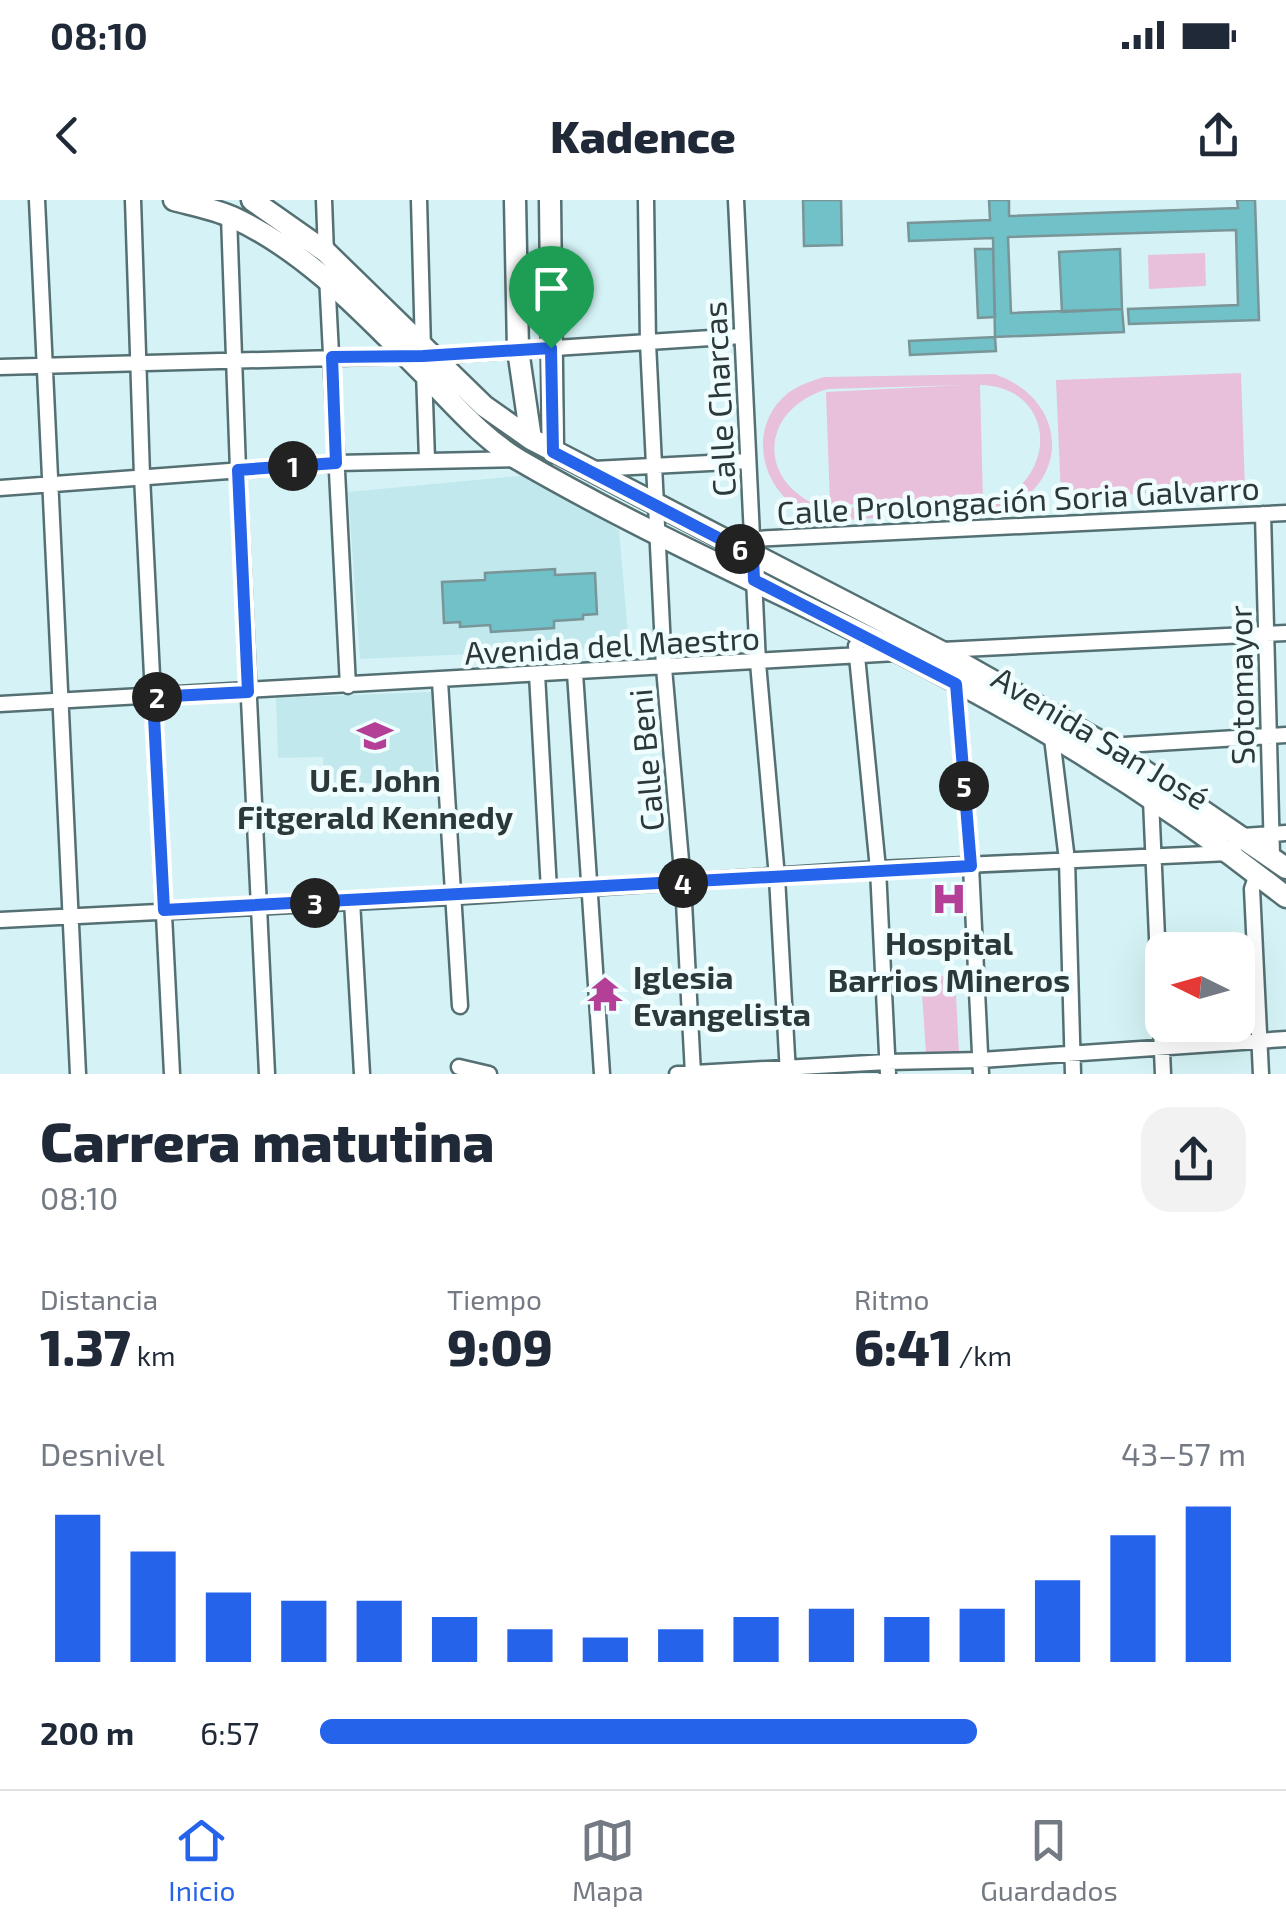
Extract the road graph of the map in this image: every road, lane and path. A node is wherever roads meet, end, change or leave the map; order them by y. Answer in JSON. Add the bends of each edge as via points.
{"nodes":[{"id":1,"x":37,"y":200,"type":"edge"},
{"id":2,"x":133,"y":200,"type":"edge"},
{"id":3,"x":174,"y":200,"type":"edge"},
{"id":4,"x":252,"y":200,"type":"edge"},
{"id":5,"x":324,"y":200,"type":"edge"},
{"id":6,"x":419,"y":200,"type":"edge"},
{"id":7,"x":515,"y":200,"type":"edge"},
{"id":8,"x":550,"y":200,"type":"edge"},
{"id":9,"x":646,"y":200,"type":"edge"},
{"id":10,"x":736,"y":200,"type":"edge"},
{"id":11,"x":229,"y":208,"type":"edge"},
{"id":12,"x":326,"y":252,"type":"junction"},
{"id":13,"x":327,"y":281,"type":"junction"},
{"id":14,"x":742,"y":336,"type":"junction"},
{"id":15,"x":648,"y":343,"type":"junction"},
{"id":16,"x":551,"y":348,"type":"junction"},
{"id":17,"x":518,"y":350,"type":"junction"},
{"id":18,"x":332,"y":357,"type":"junction"},
{"id":19,"x":422,"y":358,"type":"junction"},
{"id":20,"x":235,"y":359,"type":"junction"},
{"id":21,"x":139,"y":362,"type":"junction"},
{"id":22,"x":44,"y":365,"type":"junction"},
{"id":23,"x":0,"y":367,"type":"edge"},
{"id":24,"x":552,"y":422,"type":"junction"},
{"id":25,"x":531,"y":440,"type":"junction"},
{"id":26,"x":553,"y":452,"type":"junction"},
{"id":27,"x":517,"y":459,"type":"junction"},
{"id":28,"x":427,"y":460,"type":"junction"},
{"id":29,"x":748,"y":461,"type":"junction"},
{"id":30,"x":336,"y":463,"type":"junction"},
{"id":31,"x":654,"y":467,"type":"junction"},
{"id":32,"x":238,"y":470,"type":"junction"},
{"id":33,"x":586,"y":470,"type":"junction"},
{"id":34,"x":142,"y":476,"type":"junction"},
{"id":35,"x":48,"y":485,"type":"junction"},
{"id":36,"x":0,"y":488,"type":"edge"},
{"id":37,"x":656,"y":506,"type":"junction"},
{"id":38,"x":1262,"y":514,"type":"junction"},
{"id":39,"x":1286,"y":514,"type":"edge"},
{"id":40,"x":658,"y":534,"type":"junction"},
{"id":41,"x":752,"y":547,"type":"junction"},
{"id":42,"x":754,"y":580,"type":"junction"},
{"id":43,"x":854,"y":631,"type":"junction"},
{"id":44,"x":1286,"y":633,"type":"edge"},
{"id":45,"x":1267,"y":634,"type":"junction"},
{"id":46,"x":940,"y":650,"type":"junction"},
{"id":47,"x":900,"y":653,"type":"junction"},
{"id":48,"x":857,"y":655,"type":"junction"},
{"id":49,"x":758,"y":663,"type":"junction"},
{"id":50,"x":664,"y":668,"type":"junction"},
{"id":51,"x":574,"y":672,"type":"junction"},
{"id":52,"x":537,"y":674,"type":"junction"},
{"id":53,"x":440,"y":681,"type":"junction"},
{"id":54,"x":956,"y":684,"type":"junction"},
{"id":55,"x":348,"y":686,"type":"junction"},
{"id":56,"x":248,"y":692,"type":"junction"},
{"id":57,"x":153,"y":697,"type":"junction"},
{"id":58,"x":59,"y":702,"type":"junction"},
{"id":59,"x":0,"y":704,"type":"edge"},
{"id":60,"x":1286,"y":735,"type":"edge"},
{"id":61,"x":1268,"y":737,"type":"junction"},
{"id":62,"x":1052,"y":738,"type":"junction"},
{"id":63,"x":1108,"y":746,"type":"junction"},
{"id":64,"x":1151,"y":800,"type":"junction"},
{"id":65,"x":1236,"y":845,"type":"junction"},
{"id":66,"x":1279,"y":848,"type":"edge"},
{"id":67,"x":1153,"y":858,"type":"junction"},
{"id":68,"x":1067,"y":860,"type":"junction"},
{"id":69,"x":971,"y":866,"type":"junction"},
{"id":70,"x":878,"y":869,"type":"junction"},
{"id":71,"x":1257,"y":874,"type":"junction"},
{"id":72,"x":777,"y":877,"type":"junction"},
{"id":73,"x":684,"y":883,"type":"junction"},
{"id":74,"x":588,"y":888,"type":"junction"},
{"id":75,"x":549,"y":890,"type":"junction"},
{"id":76,"x":451,"y":896,"type":"junction"},
{"id":77,"x":1286,"y":897,"type":"edge"},
{"id":78,"x":352,"y":901,"type":"junction"},
{"id":79,"x":259,"y":906,"type":"junction"},
{"id":80,"x":164,"y":910,"type":"junction"},
{"id":81,"x":70,"y":914,"type":"junction"},
{"id":82,"x":0,"y":920,"type":"edge"},
{"id":83,"x":460,"y":1006,"type":"dead end"},
{"id":84,"x":1286,"y":1039,"type":"edge"},
{"id":85,"x":1260,"y":1040,"type":"junction"},
{"id":86,"x":1162,"y":1046,"type":"junction"},
{"id":87,"x":1072,"y":1054,"type":"junction"},
{"id":88,"x":459,"y":1067,"type":"dead end"},
{"id":89,"x":981,"y":1067,"type":"edge"},
{"id":90,"x":887,"y":1068,"type":"edge"},
{"id":91,"x":788,"y":1071,"type":"edge"},
{"id":92,"x":78,"y":1074,"type":"edge"},
{"id":93,"x":172,"y":1074,"type":"edge"},
{"id":94,"x":267,"y":1074,"type":"edge"},
{"id":95,"x":362,"y":1074,"type":"edge"},
{"id":96,"x":489,"y":1074,"type":"edge"},
{"id":97,"x":602,"y":1074,"type":"edge"},
{"id":98,"x":677,"y":1074,"type":"edge"},
{"id":99,"x":693,"y":1074,"type":"edge"},
{"id":100,"x":1073,"y":1074,"type":"edge"},
{"id":101,"x":1163,"y":1074,"type":"edge"},
{"id":102,"x":1261,"y":1074,"type":"edge"}],
"edges":[{"from":1,"to":22,"type":"street"},
{"from":2,"to":21,"type":"street"},
{"from":3,"to":11,"type":"street","name":"Avenida San José"},
{"from":4,"to":12,"type":"street","name":"Avenida San José"},
{"from":5,"to":12,"type":"street"},
{"from":6,"to":19,"type":"street"},
{"from":7,"to":17,"type":"street"},
{"from":8,"to":16,"type":"street"},
{"from":9,"to":15,"type":"street","name":"Calle Beni"},
{"from":10,"to":14,"type":"street","name":"Calle Charcas"},
{"from":11,"to":13,"type":"street","name":"Avenida San José"},
{"from":11,"to":20,"type":"street"},
{"from":12,"to":13,"type":"street"},
{"from":12,"to":19,"type":"street","name":"Avenida San José"},
{"from":13,"to":18,"type":"street"},
{"from":13,"to":19,"type":"street","name":"Avenida San José"},
{"from":14,"to":15,"type":"street"},
{"from":14,"to":29,"type":"street","name":"Calle Charcas"},
{"from":15,"to":16,"type":"street"},
{"from":15,"to":31,"type":"street","name":"Calle Beni"},
{"from":16,"to":17,"type":"street"},
{"from":16,"to":24,"type":"street"},
{"from":17,"to":19,"type":"street"},
{"from":17,"to":25,"type":"street"},
{"from":18,"to":19,"type":"street"},
{"from":18,"to":20,"type":"street"},
{"from":18,"to":30,"type":"street"},
{"from":19,"to":25,"type":"street","name":"Avenida San José"},
{"from":19,"to":27,"type":"street","name":"Avenida San José","via":[[462,414]]},
{"from":19,"to":28,"type":"street"},
{"from":20,"to":21,"type":"street"},
{"from":20,"to":32,"type":"street"},
{"from":21,"to":22,"type":"street"},
{"from":21,"to":34,"type":"street"},
{"from":22,"to":23,"type":"street"},
{"from":22,"to":35,"type":"street"},
{"from":24,"to":25,"type":"street"},
{"from":24,"to":26,"type":"street"},
{"from":25,"to":26,"type":"street","name":"Avenida San José"},
{"from":25,"to":27,"type":"street"},
{"from":26,"to":33,"type":"street","name":"Avenida San José"},
{"from":27,"to":28,"type":"street"},
{"from":27,"to":40,"type":"street","name":"Avenida San José"},
{"from":28,"to":30,"type":"street"},
{"from":29,"to":31,"type":"street"},
{"from":29,"to":41,"type":"street","name":"Calle Charcas"},
{"from":30,"to":32,"type":"street"},
{"from":30,"to":55,"type":"street"},
{"from":31,"to":33,"type":"street"},
{"from":31,"to":37,"type":"street","name":"Calle Beni"},
{"from":32,"to":34,"type":"street"},
{"from":32,"to":56,"type":"street"},
{"from":33,"to":37,"type":"street","name":"Avenida San José"},
{"from":34,"to":35,"type":"street"},
{"from":34,"to":57,"type":"street"},
{"from":35,"to":36,"type":"street"},
{"from":35,"to":58,"type":"street"},
{"from":37,"to":40,"type":"street","name":"Calle Beni"},
{"from":37,"to":41,"type":"street","name":"Avenida San José"},
{"from":38,"to":39,"type":"street","name":"Calle Prolongación Soria Galvarro"},
{"from":38,"to":41,"type":"street","name":"Calle Prolongación Soria Galvarro"},
{"from":38,"to":45,"type":"street","name":"Sotomayor"},
{"from":40,"to":42,"type":"street","name":"Avenida San José"},
{"from":40,"to":50,"type":"street","name":"Calle Beni"},
{"from":41,"to":42,"type":"street","name":"Calle Charcas"},
{"from":41,"to":46,"type":"street","name":"Avenida San José"},
{"from":42,"to":43,"type":"street","name":"Avenida San José"},
{"from":42,"to":49,"type":"street","name":"Calle Charcas"},
{"from":43,"to":47,"type":"street","name":"Avenida San José"},
{"from":43,"to":48,"type":"street"},
{"from":44,"to":45,"type":"street","name":"Avenida del Maestro"},
{"from":45,"to":46,"type":"street","name":"Avenida del Maestro"},
{"from":45,"to":61,"type":"street","name":"Sotomayor"},
{"from":46,"to":47,"type":"street","name":"Avenida del Maestro"},
{"from":46,"to":63,"type":"street","name":"Avenida San José"},
{"from":47,"to":48,"type":"street","name":"Avenida del Maestro"},
{"from":47,"to":54,"type":"street","name":"Avenida San José"},
{"from":48,"to":49,"type":"street","name":"Avenida del Maestro"},
{"from":48,"to":70,"type":"street"},
{"from":49,"to":50,"type":"street","name":"Avenida del Maestro"},
{"from":49,"to":72,"type":"street","name":"Calle Charcas"},
{"from":50,"to":51,"type":"street","name":"Avenida del Maestro"},
{"from":50,"to":73,"type":"street","name":"Calle Beni"},
{"from":51,"to":52,"type":"street","name":"Avenida del Maestro"},
{"from":51,"to":74,"type":"street"},
{"from":52,"to":53,"type":"street","name":"Avenida del Maestro"},
{"from":52,"to":75,"type":"street"},
{"from":53,"to":55,"type":"street","name":"Avenida del Maestro"},
{"from":53,"to":76,"type":"street"},
{"from":54,"to":62,"type":"street","name":"Avenida San José"},
{"from":54,"to":69,"type":"street"},
{"from":55,"to":56,"type":"street","name":"Avenida del Maestro"},
{"from":56,"to":57,"type":"street","name":"Avenida del Maestro"},
{"from":56,"to":79,"type":"street"},
{"from":57,"to":58,"type":"street","name":"Avenida del Maestro"},
{"from":57,"to":80,"type":"street"},
{"from":58,"to":59,"type":"street","name":"Avenida del Maestro"},
{"from":58,"to":81,"type":"street"},
{"from":60,"to":61,"type":"street"},
{"from":61,"to":63,"type":"street"},
{"from":61,"to":66,"type":"street","name":"Sotomayor"},
{"from":62,"to":64,"type":"street","name":"Avenida San José"},
{"from":62,"to":68,"type":"street"},
{"from":63,"to":65,"type":"street","name":"Avenida San José"},
{"from":64,"to":65,"type":"street","name":"Avenida San José"},
{"from":64,"to":67,"type":"street"},
{"from":65,"to":66,"type":"street","name":"Avenida San José"},
{"from":65,"to":67,"type":"street"},
{"from":65,"to":71,"type":"street","name":"Avenida San José"},
{"from":67,"to":68,"type":"street"},
{"from":67,"to":86,"type":"street"},
{"from":68,"to":69,"type":"street"},
{"from":68,"to":87,"type":"street"},
{"from":69,"to":70,"type":"street"},
{"from":69,"to":89,"type":"street"},
{"from":70,"to":72,"type":"street"},
{"from":70,"to":90,"type":"street"},
{"from":71,"to":77,"type":"street","name":"Avenida San José"},
{"from":71,"to":85,"type":"street","via":[[1252,888]]},
{"from":72,"to":73,"type":"street"},
{"from":72,"to":91,"type":"street","name":"Calle Charcas"},
{"from":73,"to":74,"type":"street"},
{"from":73,"to":99,"type":"street","name":"Calle Beni"},
{"from":74,"to":75,"type":"street"},
{"from":74,"to":97,"type":"street"},
{"from":75,"to":76,"type":"street"},
{"from":76,"to":78,"type":"street"},
{"from":76,"to":83,"type":"street"},
{"from":78,"to":79,"type":"street"},
{"from":78,"to":95,"type":"street"},
{"from":79,"to":80,"type":"street"},
{"from":79,"to":94,"type":"street"},
{"from":80,"to":81,"type":"street"},
{"from":80,"to":93,"type":"street"},
{"from":81,"to":82,"type":"street"},
{"from":81,"to":92,"type":"street"},
{"from":84,"to":85,"type":"street"},
{"from":85,"to":86,"type":"street"},
{"from":85,"to":102,"type":"street"},
{"from":86,"to":87,"type":"street"},
{"from":86,"to":101,"type":"street"},
{"from":87,"to":89,"type":"street"},
{"from":87,"to":100,"type":"street"},
{"from":88,"to":96,"type":"street"},
{"from":89,"to":90,"type":"street"},
{"from":90,"to":91,"type":"street"},
{"from":91,"to":99,"type":"street"},
{"from":98,"to":99,"type":"street"}]}
